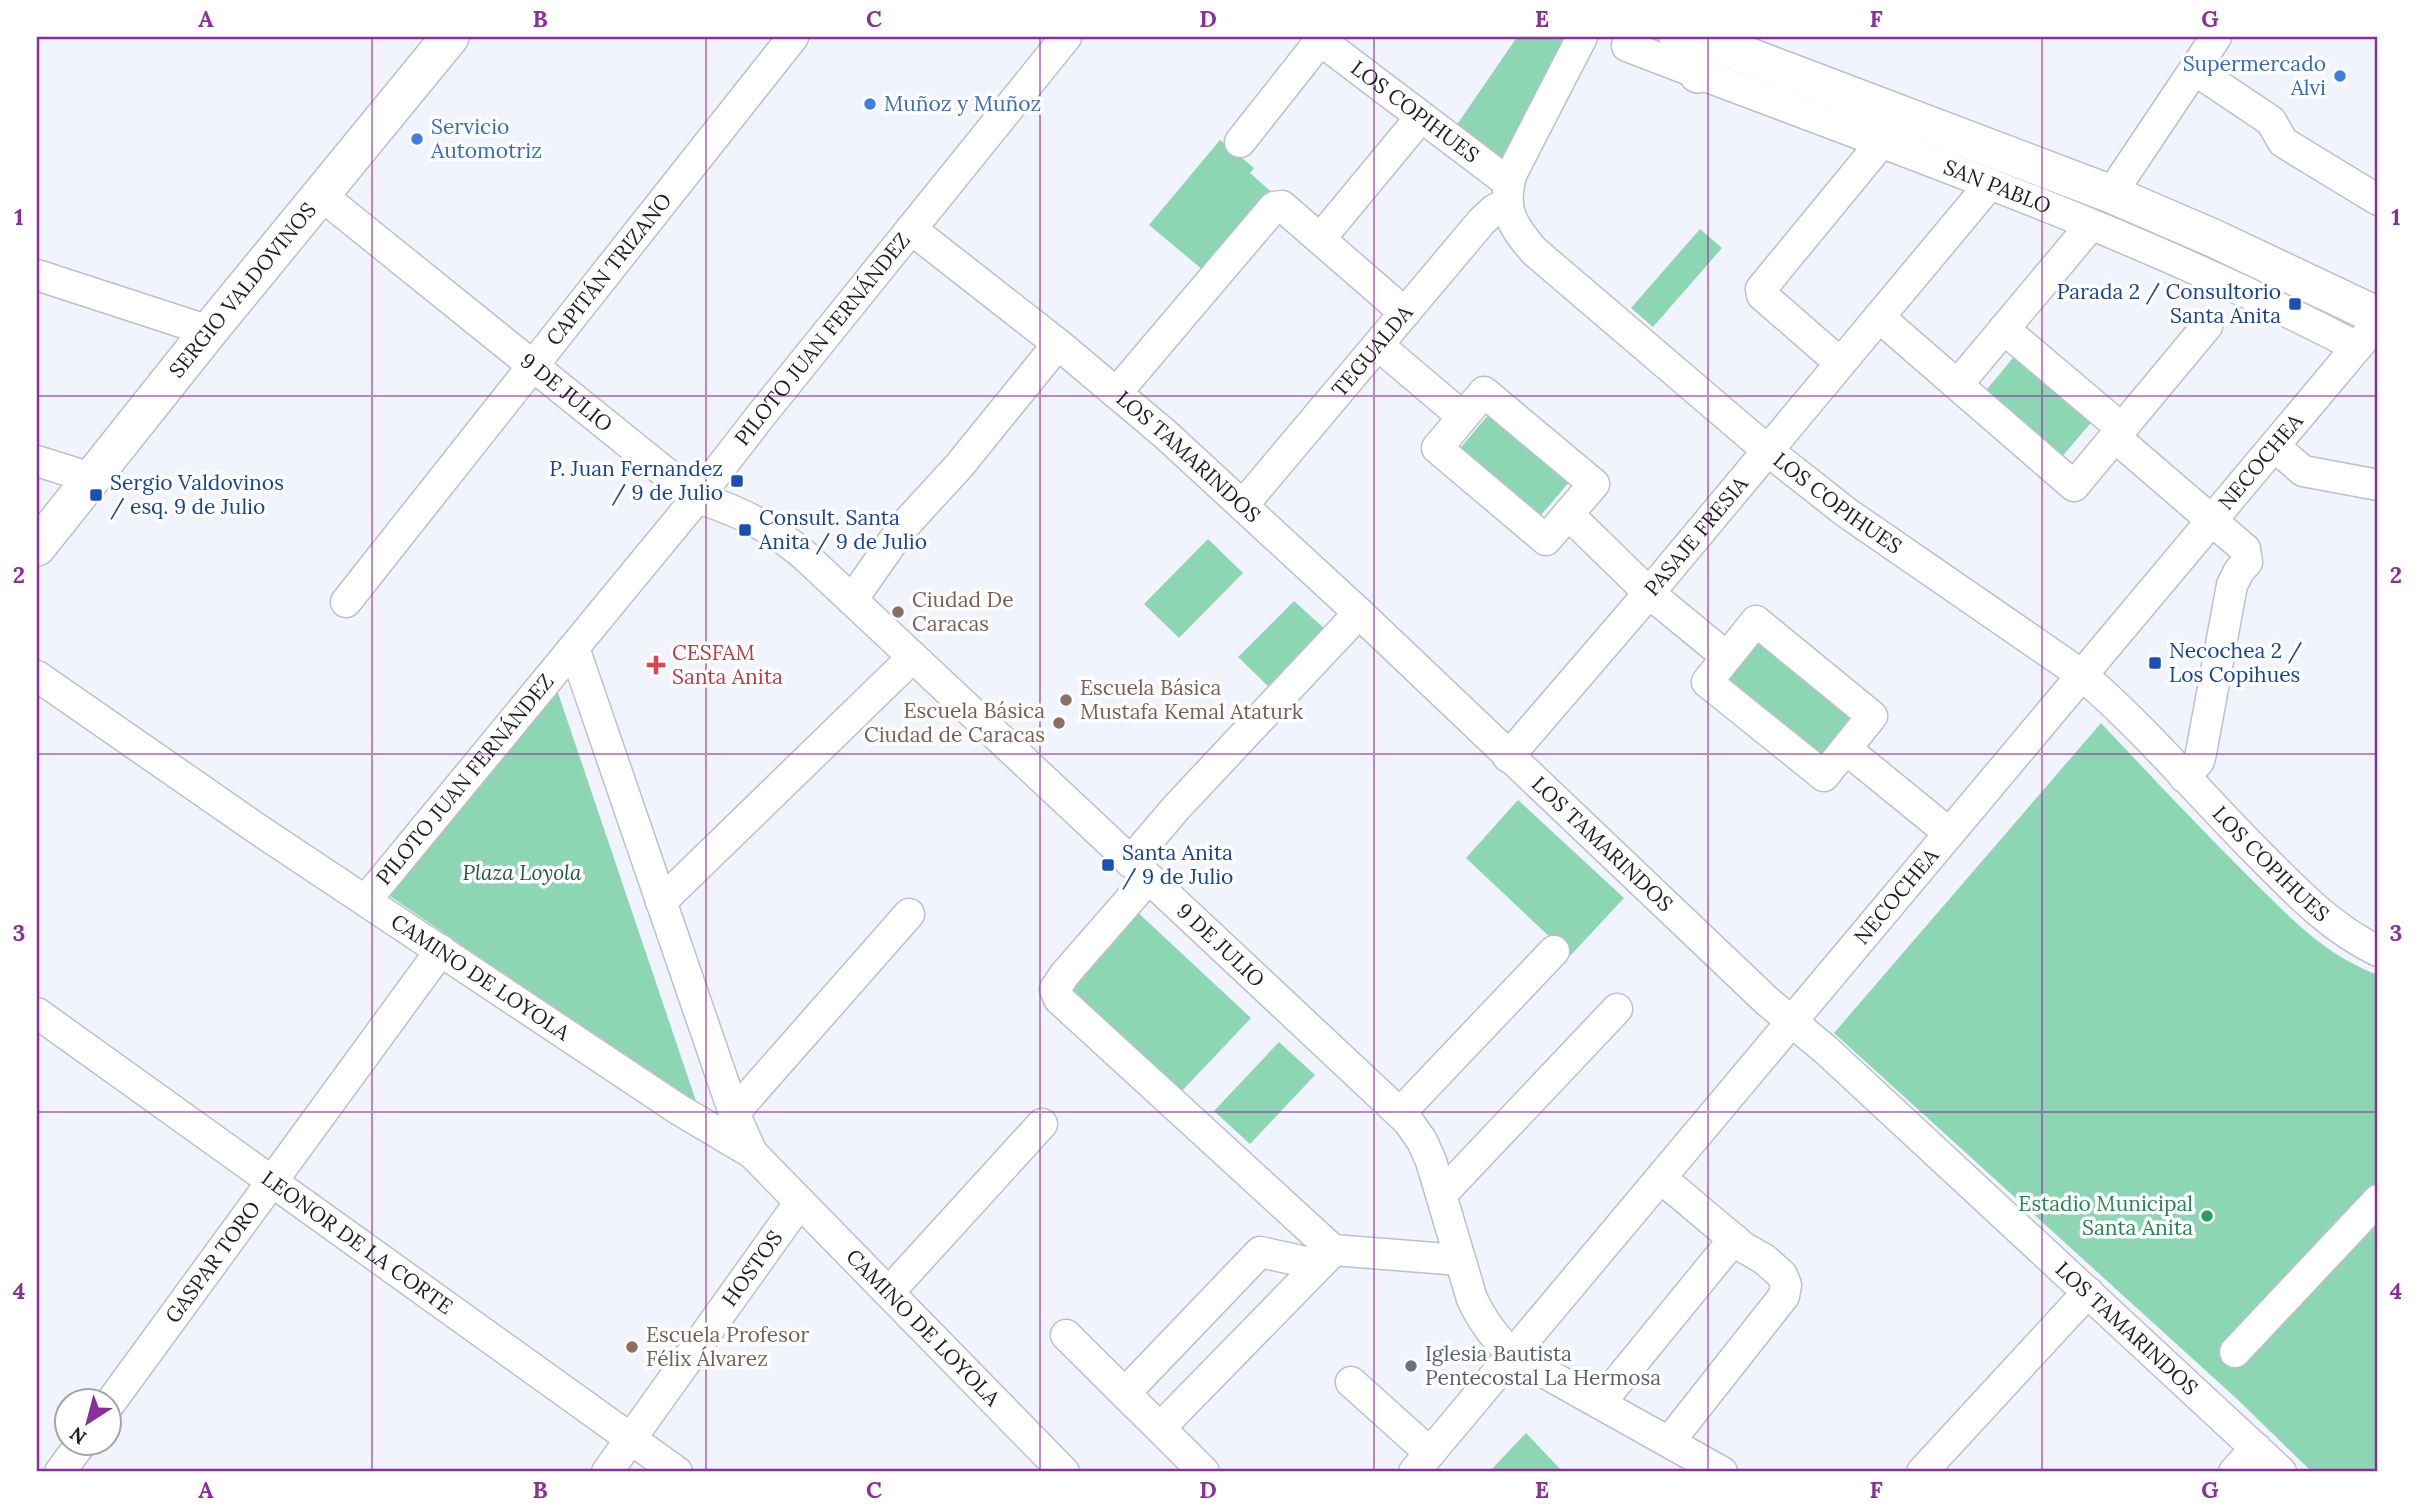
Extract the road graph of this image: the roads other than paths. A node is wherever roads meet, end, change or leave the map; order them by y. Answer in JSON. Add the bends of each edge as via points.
{"nodes":[{"id":1,"x":450,"y":37,"type":"edge"},
{"id":2,"x":793,"y":37,"type":"edge"},
{"id":3,"x":1066,"y":37,"type":"edge"},
{"id":4,"x":1582,"y":37,"type":"edge"},
{"id":5,"x":1678,"y":37,"type":"edge"},
{"id":6,"x":1697,"y":37,"type":"edge"},
{"id":7,"x":2216,"y":37,"type":"edge"},
{"id":8,"x":1321,"y":38,"type":"edge"},
{"id":9,"x":1626,"y":46,"type":"dead end"},
{"id":10,"x":2194,"y":70,"type":"junction"},
{"id":11,"x":1698,"y":74,"type":"junction"},
{"id":12,"x":1421,"y":117,"type":"junction"},
{"id":13,"x":1240,"y":142,"type":"dead end"},
{"id":14,"x":1881,"y":144,"type":"junction"},
{"id":15,"x":1990,"y":184,"type":"junction"},
{"id":16,"x":1508,"y":193,"type":"junction"},
{"id":17,"x":2111,"y":194,"type":"junction"},
{"id":18,"x":321,"y":195,"type":"junction"},
{"id":19,"x":2378,"y":200,"type":"edge"},
{"id":20,"x":2091,"y":225,"type":"junction"},
{"id":21,"x":911,"y":229,"type":"junction"},
{"id":22,"x":1320,"y":239,"type":"junction"},
{"id":23,"x":37,"y":275,"type":"edge"},
{"id":24,"x":1405,"y":313,"type":"junction"},
{"id":25,"x":2378,"y":316,"type":"edge"},
{"id":26,"x":1879,"y":317,"type":"junction"},
{"id":27,"x":2378,"y":322,"type":"edge"},
{"id":28,"x":2207,"y":326,"type":"dead end"},
{"id":29,"x":2004,"y":329,"type":"junction"},
{"id":30,"x":209,"y":331,"type":"junction"},
{"id":31,"x":1058,"y":344,"type":"junction"},
{"id":32,"x":1378,"y":345,"type":"junction"},
{"id":33,"x":2357,"y":347,"type":"junction"},
{"id":34,"x":1840,"y":362,"type":"junction"},
{"id":35,"x":533,"y":365,"type":"junction"},
{"id":36,"x":1958,"y":384,"type":"junction"},
{"id":37,"x":1117,"y":392,"type":"junction"},
{"id":38,"x":1463,"y":417,"type":"junction"},
{"id":39,"x":2118,"y":433,"type":"junction"},
{"id":40,"x":2274,"y":446,"type":"junction"},
{"id":41,"x":1767,"y":450,"type":"junction"},
{"id":42,"x":37,"y":461,"type":"edge"},
{"id":43,"x":91,"y":478,"type":"junction"},
{"id":44,"x":2378,"y":485,"type":"edge"},
{"id":45,"x":697,"y":498,"type":"junction"},
{"id":46,"x":1242,"y":505,"type":"junction"},
{"id":47,"x":1568,"y":514,"type":"junction"},
{"id":48,"x":2212,"y":520,"type":"junction"},
{"id":49,"x":37,"y":547,"type":"edge"},
{"id":50,"x":1649,"y":593,"type":"junction"},
{"id":51,"x":852,"y":600,"type":"junction"},
{"id":52,"x":346,"y":602,"type":"dead end"},
{"id":53,"x":1359,"y":613,"type":"junction"},
{"id":54,"x":574,"y":648,"type":"junction"},
{"id":55,"x":1727,"y":656,"type":"junction"},
{"id":56,"x":913,"y":657,"type":"junction"},
{"id":57,"x":2082,"y":675,"type":"junction"},
{"id":58,"x":37,"y":676,"type":"edge"},
{"id":59,"x":1846,"y":749,"type":"junction"},
{"id":60,"x":1508,"y":757,"type":"junction"},
{"id":61,"x":2184,"y":777,"type":"junction"},
{"id":62,"x":1949,"y":833,"type":"junction"},
{"id":63,"x":1139,"y":870,"type":"junction"},
{"id":64,"x":366,"y":900,"type":"junction"},
{"id":65,"x":661,"y":902,"type":"junction"},
{"id":66,"x":909,"y":914,"type":"dead end"},
{"id":67,"x":441,"y":950,"type":"junction"},
{"id":68,"x":1553,"y":951,"type":"dead end"},
{"id":69,"x":2378,"y":951,"type":"edge"},
{"id":70,"x":1617,"y":1009,"type":"dead end"},
{"id":71,"x":37,"y":1013,"type":"edge"},
{"id":72,"x":1792,"y":1021,"type":"junction"},
{"id":73,"x":734,"y":1113,"type":"junction"},
{"id":74,"x":1400,"y":1113,"type":"junction"},
{"id":75,"x":1042,"y":1124,"type":"dead end"},
{"id":76,"x":752,"y":1153,"type":"junction"},
{"id":77,"x":1661,"y":1178,"type":"junction"},
{"id":78,"x":271,"y":1183,"type":"junction"},
{"id":79,"x":1442,"y":1194,"type":"junction"},
{"id":80,"x":2378,"y":1199,"type":"edge"},
{"id":81,"x":800,"y":1202,"type":"junction"},
{"id":82,"x":1734,"y":1239,"type":"junction"},
{"id":83,"x":1326,"y":1257,"type":"junction"},
{"id":84,"x":1461,"y":1259,"type":"junction"},
{"id":85,"x":889,"y":1292,"type":"junction"},
{"id":86,"x":2088,"y":1292,"type":"junction"},
{"id":87,"x":1066,"y":1335,"type":"dead end"},
{"id":88,"x":2235,"y":1352,"type":"dead end"},
{"id":89,"x":1513,"y":1355,"type":"junction"},
{"id":90,"x":1351,"y":1382,"type":"dead end"},
{"id":91,"x":122,"y":1387,"type":"edge"},
{"id":92,"x":1125,"y":1393,"type":"junction"},
{"id":93,"x":1600,"y":1403,"type":"junction"},
{"id":94,"x":1160,"y":1428,"type":"junction"},
{"id":95,"x":631,"y":1440,"type":"junction"},
{"id":96,"x":1669,"y":1442,"type":"junction"},
{"id":97,"x":2256,"y":1448,"type":"junction"},
{"id":98,"x":72,"y":1456,"type":"edge"},
{"id":99,"x":1422,"y":1462,"type":"edge"},
{"id":100,"x":60,"y":1472,"type":"edge"},
{"id":101,"x":607,"y":1472,"type":"edge"},
{"id":102,"x":677,"y":1472,"type":"edge"},
{"id":103,"x":1064,"y":1472,"type":"edge"},
{"id":104,"x":1204,"y":1472,"type":"edge"},
{"id":105,"x":1722,"y":1472,"type":"edge"},
{"id":106,"x":1922,"y":1472,"type":"edge"},
{"id":107,"x":2234,"y":1472,"type":"edge"},
{"id":108,"x":2281,"y":1472,"type":"edge"}],
"edges":[{"from":1,"to":18,"type":"main road","name":"SERGIO VALDOVINOS"},
{"from":2,"to":35,"type":"street","name":"CAPITÁN TRIZANO"},
{"from":3,"to":21,"type":"street","name":"PILOTO JUAN FERNÁNDEZ"},
{"from":4,"to":16,"type":"street","name":"TEGUALDA","via":[[1512,173]]},
{"from":5,"to":11,"type":"main road"},
{"from":6,"to":17,"type":"main road","name":"SAN PABLO"},
{"from":7,"to":10,"type":"street"},
{"from":8,"to":12,"type":"street","name":"LOS COPIHUES"},
{"from":8,"to":13,"type":"street"},
{"from":9,"to":11,"type":"street","name":"SAN PABLO"},
{"from":10,"to":17,"type":"street"},
{"from":10,"to":19,"type":"street","via":[[2270,121],[2283,142]]},
{"from":11,"to":14,"type":"street","name":"SAN PABLO"},
{"from":12,"to":16,"type":"street","name":"LOS COPIHUES"},
{"from":12,"to":22,"type":"street"},
{"from":14,"to":15,"type":"street","name":"SAN PABLO"},
{"from":14,"to":34,"type":"street","via":[[1761,289],[1762,295]]},
{"from":15,"to":20,"type":"street","name":"SAN PABLO"},
{"from":15,"to":26,"type":"street","name":"PASAJE FRESIA"},
{"from":16,"to":24,"type":"street","name":"TEGUALDA"},
{"from":16,"to":41,"type":"street","name":"LOS COPIHUES","via":[[1513,223],[1534,251]]},
{"from":17,"to":25,"type":"main road","name":"SAN PABLO"},
{"from":18,"to":30,"type":"main road","name":"SERGIO VALDOVINOS"},
{"from":18,"to":35,"type":"street","name":"9 DE JULIO"},
{"from":20,"to":29,"type":"street"},
{"from":20,"to":33,"type":"street","name":"SAN PABLO"},
{"from":21,"to":31,"type":"street","name":"LOS TAMARINDOS"},
{"from":21,"to":45,"type":"street","name":"PILOTO JUAN FERNÁNDEZ"},
{"from":22,"to":24,"type":"street"},
{"from":22,"to":37,"type":"street","via":[[1282,206],[1274,207]]},
{"from":23,"to":30,"type":"street"},
{"from":24,"to":32,"type":"street","name":"TEGUALDA"},
{"from":26,"to":34,"type":"street","name":"PASAJE FRESIA"},
{"from":26,"to":36,"type":"street"},
{"from":27,"to":33,"type":"street","name":"NECOCHEA"},
{"from":28,"to":39,"type":"street"},
{"from":29,"to":36,"type":"street"},
{"from":29,"to":39,"type":"street"},
{"from":30,"to":43,"type":"main road","name":"SERGIO VALDOVINOS"},
{"from":31,"to":37,"type":"street","name":"LOS TAMARINDOS"},
{"from":31,"to":51,"type":"street","via":[[960,466],[903,527]]},
{"from":32,"to":38,"type":"street"},
{"from":32,"to":46,"type":"street","name":"TEGUALDA"},
{"from":33,"to":40,"type":"street","name":"NECOCHEA"},
{"from":34,"to":41,"type":"street","name":"PASAJE FRESIA"},
{"from":35,"to":45,"type":"street","name":"9 DE JULIO"},
{"from":35,"to":52,"type":"street","name":"CAPITÁN TRIZANO"},
{"from":36,"to":39,"type":"street","via":[[2074,485]]},
{"from":37,"to":46,"type":"street","name":"LOS TAMARINDOS"},
{"from":38,"to":47,"type":"street","via":[[1484,392],[1594,484]]},
{"from":38,"to":47,"type":"street","via":[[1437,448],[1546,540]]},
{"from":39,"to":48,"type":"street"},
{"from":40,"to":44,"type":"street","via":[[2303,471]]},
{"from":40,"to":48,"type":"street","name":"NECOCHEA"},
{"from":41,"to":50,"type":"street","name":"PASAJE FRESIA"},
{"from":41,"to":57,"type":"street","name":"LOS COPIHUES","via":[[1847,513]]},
{"from":42,"to":43,"type":"street"},
{"from":43,"to":49,"type":"main road","name":"SERGIO VALDOVINOS"},
{"from":45,"to":51,"type":"street","name":"9 DE JULIO","via":[[733,509],[769,528]]},
{"from":45,"to":54,"type":"street","name":"PILOTO JUAN FERNÁNDEZ"},
{"from":46,"to":53,"type":"street","name":"LOS TAMARINDOS"},
{"from":47,"to":50,"type":"street"},
{"from":48,"to":57,"type":"street","name":"NECOCHEA"},
{"from":48,"to":61,"type":"street","via":[[2245,549],[2247,562],[2232,585],[2199,761]]},
{"from":50,"to":55,"type":"street"},
{"from":50,"to":60,"type":"street","name":"PASAJE FRESIA"},
{"from":51,"to":56,"type":"street","name":"9 DE JULIO"},
{"from":53,"to":60,"type":"street","name":"LOS TAMARINDOS"},
{"from":53,"to":63,"type":"street","via":[[1176,808]]},
{"from":54,"to":64,"type":"street","name":"PILOTO JUAN FERNÁNDEZ"},
{"from":54,"to":65,"type":"street","name":"CAMINO DE LOYOLA"},
{"from":55,"to":59,"type":"street","via":[[1707,681],[1824,776]]},
{"from":55,"to":59,"type":"street","via":[[1756,621],[1872,716]]},
{"from":56,"to":63,"type":"street","name":"9 DE JULIO"},
{"from":56,"to":65,"type":"street"},
{"from":57,"to":61,"type":"street","name":"LOS COPIHUES"},
{"from":57,"to":62,"type":"street","name":"NECOCHEA"},
{"from":58,"to":64,"type":"street","name":"CAMINO DE LOYOLA"},
{"from":59,"to":62,"type":"street"},
{"from":60,"to":72,"type":"street","name":"LOS TAMARINDOS"},
{"from":61,"to":69,"type":"street","name":"LOS COPIHUES","via":[[2313,907]]},
{"from":62,"to":72,"type":"street","name":"NECOCHEA"},
{"from":63,"to":74,"type":"street","name":"9 DE JULIO"},
{"from":63,"to":83,"type":"street","via":[[1055,989],[1059,999]]},
{"from":64,"to":67,"type":"street","name":"CAMINO DE LOYOLA"},
{"from":65,"to":73,"type":"street","name":"CAMINO DE LOYOLA"},
{"from":66,"to":73,"type":"street"},
{"from":67,"to":76,"type":"street","name":"CAMINO DE LOYOLA","via":[[678,1109]]},
{"from":67,"to":78,"type":"street","name":"GASPAR TORO"},
{"from":68,"to":74,"type":"street"},
{"from":70,"to":79,"type":"street"},
{"from":71,"to":78,"type":"street","name":"LEONOR DE LA CORTE"},
{"from":72,"to":77,"type":"street","name":"NECOCHEA"},
{"from":72,"to":86,"type":"street","name":"LOS TAMARINDOS"},
{"from":73,"to":76,"type":"street","name":"CAMINO DE LOYOLA"},
{"from":74,"to":79,"type":"street","name":"9 DE JULIO","via":[[1422,1141]]},
{"from":75,"to":85,"type":"street"},
{"from":76,"to":81,"type":"street","name":"CAMINO DE LOYOLA"},
{"from":77,"to":82,"type":"street"},
{"from":77,"to":89,"type":"street","name":"NECOCHEA"},
{"from":78,"to":91,"type":"street","name":"GASPAR TORO"},
{"from":78,"to":95,"type":"street","name":"LEONOR DE LA CORTE"},
{"from":79,"to":84,"type":"street","name":"9 DE JULIO"},
{"from":80,"to":88,"type":"street"},
{"from":81,"to":85,"type":"street","name":"CAMINO DE LOYOLA"},
{"from":81,"to":95,"type":"street","name":"HOSTOS"},
{"from":82,"to":93,"type":"street"},
{"from":82,"to":96,"type":"street","via":[[1782,1275],[1784,1296]]},
{"from":83,"to":84,"type":"street"},
{"from":83,"to":92,"type":"street","via":[[1259,1252]]},
{"from":83,"to":94,"type":"street"},
{"from":84,"to":89,"type":"street","name":"9 DE JULIO","via":[[1479,1314]]},
{"from":85,"to":103,"type":"street","name":"CAMINO DE LOYOLA"},
{"from":86,"to":97,"type":"street","name":"LOS TAMARINDOS"},
{"from":86,"to":106,"type":"street"},
{"from":87,"to":92,"type":"street"},
{"from":89,"to":93,"type":"street","name":"9 DE JULIO"},
{"from":89,"to":99,"type":"street","name":"NECOCHEA"},
{"from":90,"to":99,"type":"street"},
{"from":92,"to":94,"type":"street"},
{"from":93,"to":96,"type":"street","name":"9 DE JULIO"},
{"from":94,"to":104,"type":"street"},
{"from":95,"to":101,"type":"street","name":"HOSTOS"},
{"from":95,"to":102,"type":"street","name":"LEONOR DE LA CORTE"},
{"from":96,"to":105,"type":"street","name":"9 DE JULIO"},
{"from":97,"to":107,"type":"street"},
{"from":97,"to":108,"type":"street","name":"LOS TAMARINDOS"},
{"from":98,"to":100,"type":"street"}]}
